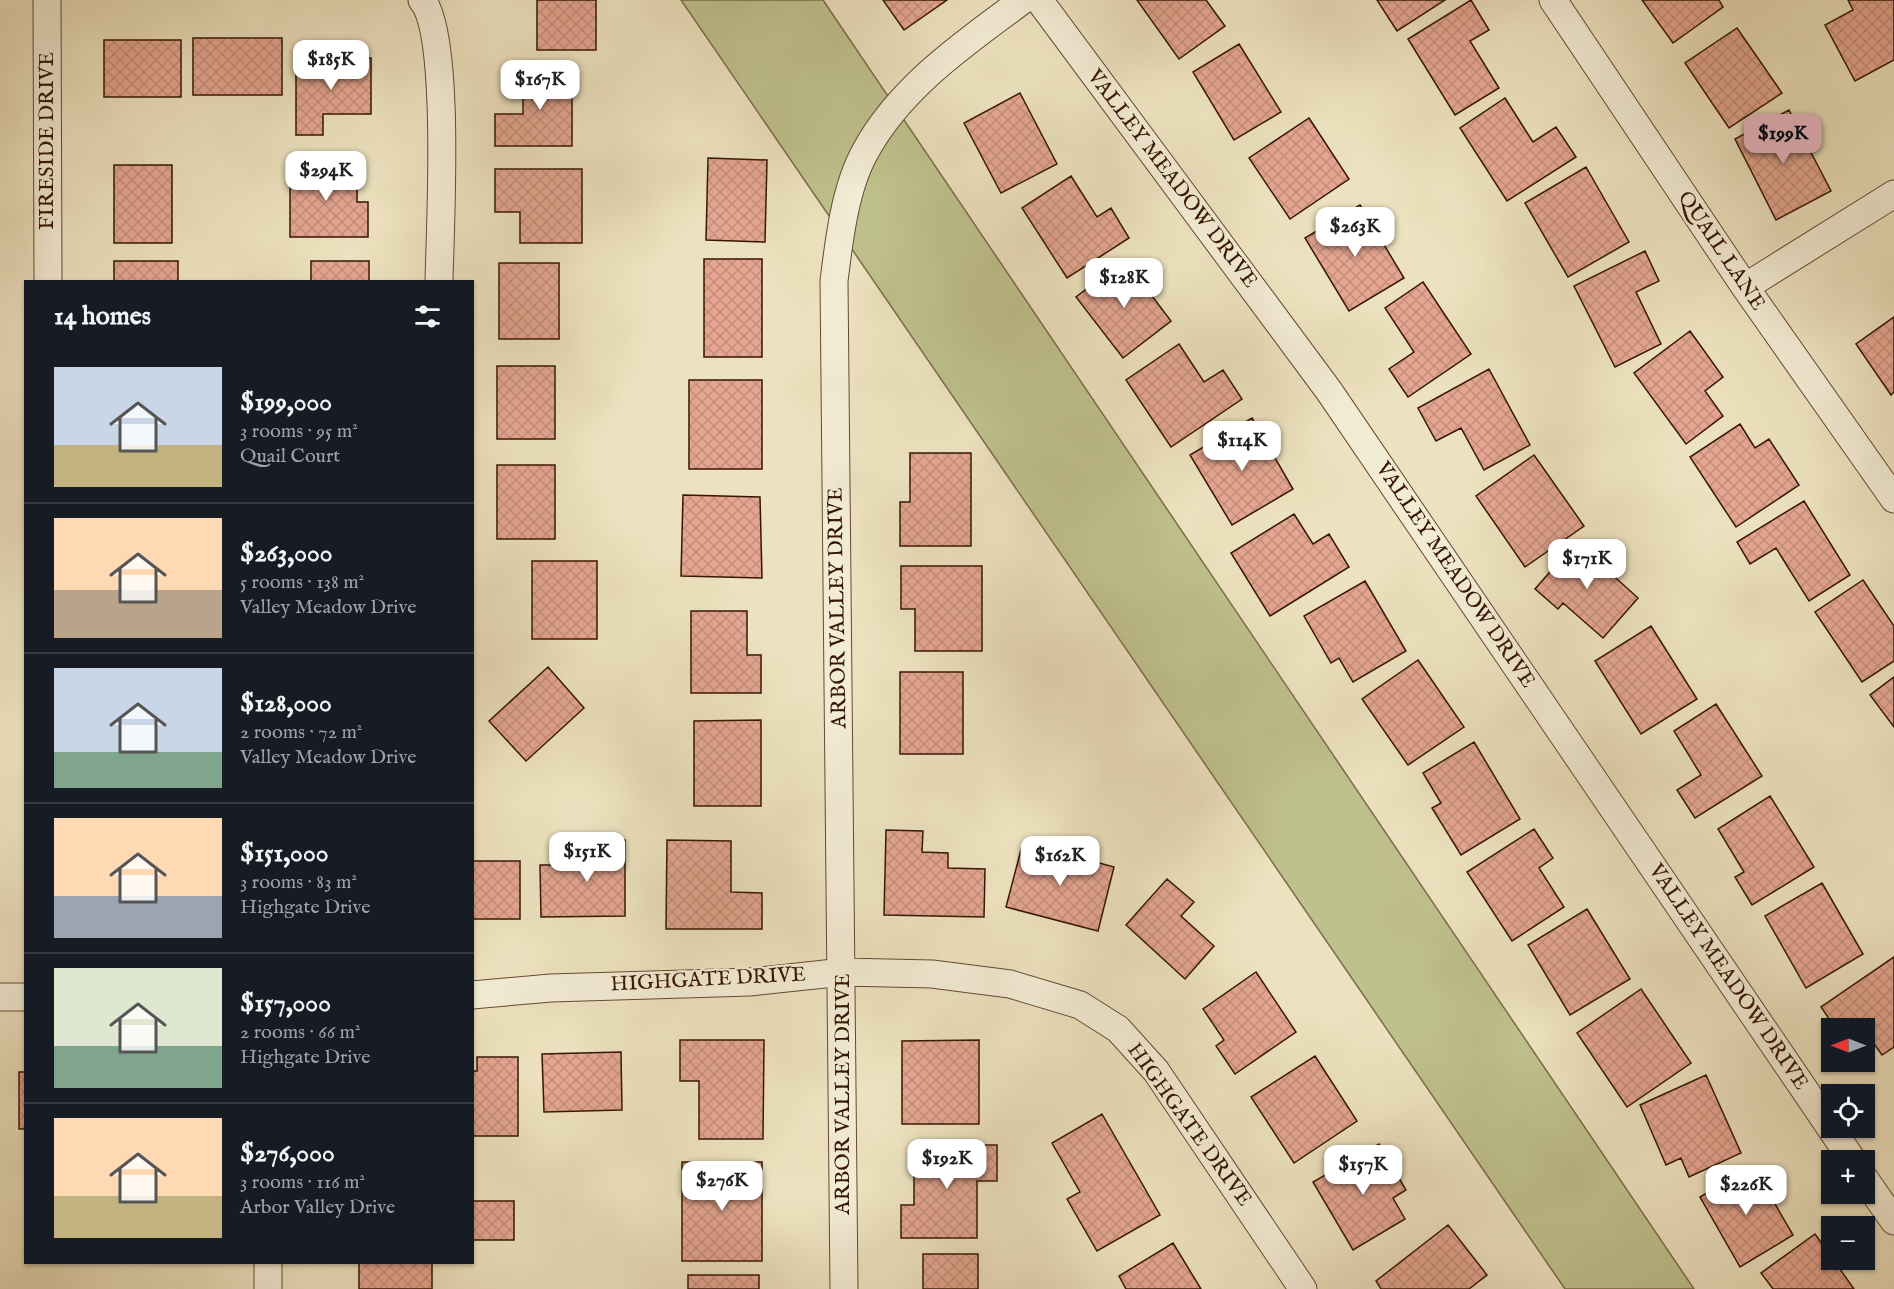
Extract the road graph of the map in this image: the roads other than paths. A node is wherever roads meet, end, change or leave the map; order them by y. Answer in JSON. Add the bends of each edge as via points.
{"nodes":[{"id":1,"x":47,"y":0,"type":"edge"},
{"id":2,"x":422,"y":0,"type":"edge"},
{"id":3,"x":1023,"y":0,"type":"edge"},
{"id":4,"x":1039,"y":0,"type":"edge"},
{"id":5,"x":1553,"y":0,"type":"edge"},
{"id":6,"x":1894,"y":194,"type":"edge"},
{"id":7,"x":48,"y":280,"type":"edge"},
{"id":8,"x":440,"y":280,"type":"edge"},
{"id":9,"x":1745,"y":287,"type":"junction"},
{"id":10,"x":1894,"y":499,"type":"edge"},
{"id":11,"x":843,"y":972,"type":"junction"},
{"id":12,"x":474,"y":995,"type":"edge"},
{"id":13,"x":0,"y":997,"type":"edge"},
{"id":14,"x":24,"y":997,"type":"edge"},
{"id":15,"x":1846,"y":1150,"type":"edge"},
{"id":16,"x":1875,"y":1194,"type":"edge"},
{"id":17,"x":1894,"y":1221,"type":"edge"},
{"id":18,"x":268,"y":1264,"type":"edge"},
{"id":19,"x":268,"y":1289,"type":"edge"},
{"id":20,"x":844,"y":1289,"type":"edge"},
{"id":21,"x":1303,"y":1289,"type":"edge"}],
"edges":[{"from":1,"to":7,"type":"street","name":"FIRESIDE DRIVE"},
{"from":2,"to":8,"type":"street","via":[[435,35],[441,102]]},
{"from":3,"to":11,"type":"street","name":"ARBOR VALLEY DRIVE","via":[[962,45],[892,109],[864,153],[843,218],[834,280]]},
{"from":4,"to":15,"type":"street","name":"VALLEY MEADOW DRIVE","via":[[1329,391]]},
{"from":5,"to":9,"type":"street","name":"QUAIL LANE"},
{"from":6,"to":9,"type":"street"},
{"from":9,"to":10,"type":"street","name":"QUAIL LANE"},
{"from":11,"to":12,"type":"street","name":"HIGHGATE DRIVE","via":[[750,982],[551,988]]},
{"from":11,"to":20,"type":"street","name":"ARBOR VALLEY DRIVE"},
{"from":11,"to":21,"type":"street","name":"HIGHGATE DRIVE","via":[[932,974],[1010,984],[1080,1005],[1118,1029],[1156,1071]]},
{"from":13,"to":14,"type":"street"},
{"from":16,"to":17,"type":"street"},
{"from":18,"to":19,"type":"street"}]}
